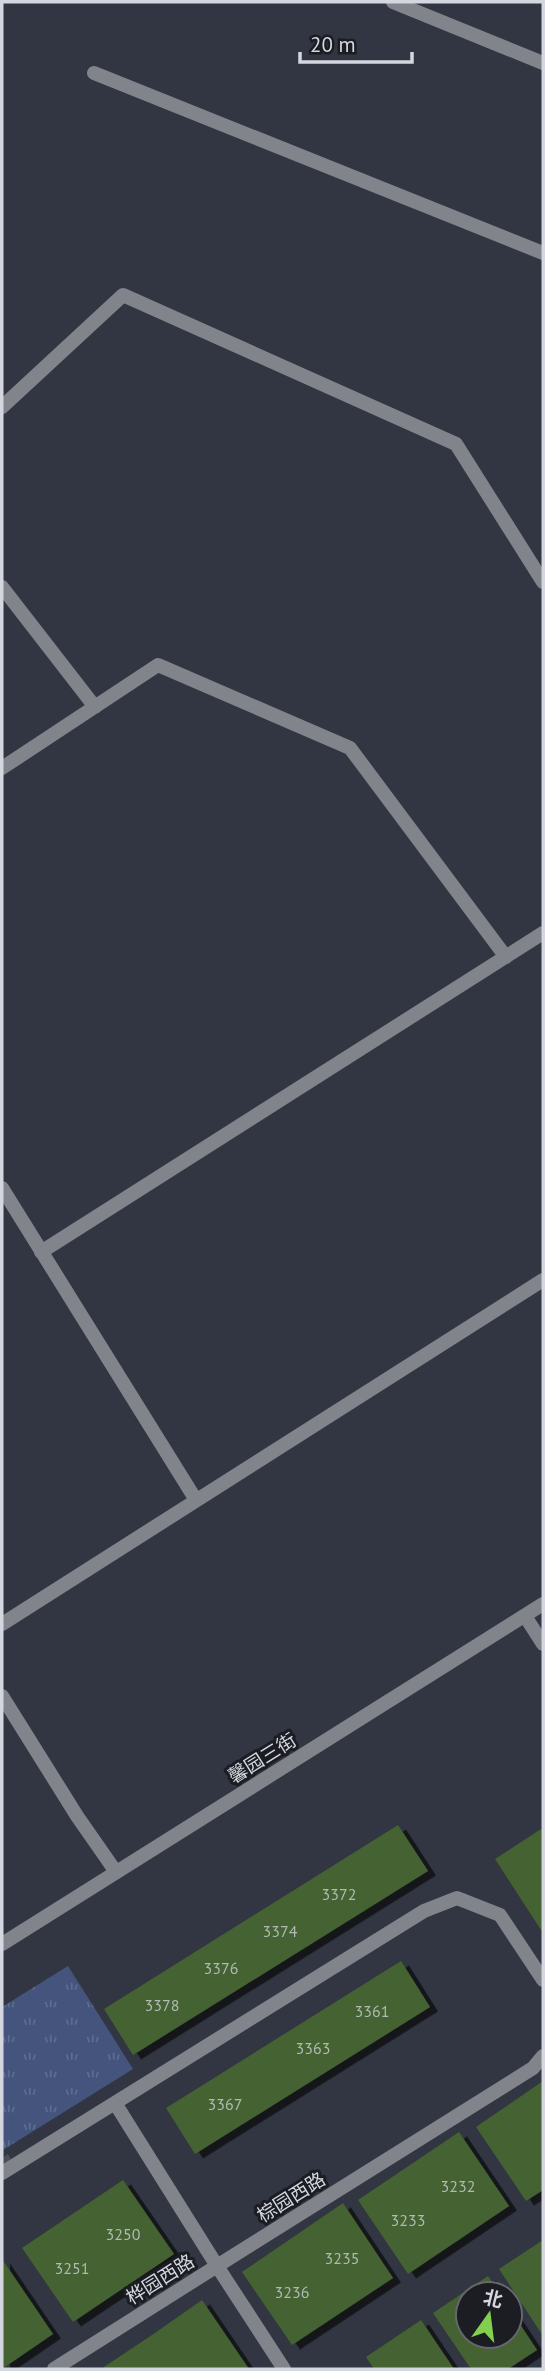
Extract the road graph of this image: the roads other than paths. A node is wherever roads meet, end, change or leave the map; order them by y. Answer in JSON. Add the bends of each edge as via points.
{"nodes":[{"id":1,"x":393,"y":2,"type":"edge"},
{"id":2,"x":543,"y":63,"type":"edge"},
{"id":3,"x":94,"y":73,"type":"dead end"},
{"id":4,"x":543,"y":253,"type":"edge"},
{"id":5,"x":2,"y":407,"type":"edge"},
{"id":6,"x":543,"y":582,"type":"edge"},
{"id":7,"x":2,"y":587,"type":"edge"},
{"id":8,"x":95,"y":706,"type":"junction"},
{"id":9,"x":2,"y":768,"type":"edge"},
{"id":10,"x":543,"y":933,"type":"edge"},
{"id":11,"x":506,"y":957,"type":"junction"},
{"id":12,"x":2,"y":1188,"type":"edge"},
{"id":13,"x":41,"y":1252,"type":"junction"},
{"id":14,"x":543,"y":1280,"type":"edge"},
{"id":15,"x":196,"y":1500,"type":"junction"},
{"id":16,"x":543,"y":1604,"type":"edge"},
{"id":17,"x":526,"y":1616,"type":"junction"},
{"id":18,"x":2,"y":1624,"type":"edge"},
{"id":19,"x":543,"y":1644,"type":"edge"},
{"id":20,"x":2,"y":1696,"type":"edge"},
{"id":21,"x":116,"y":1872,"type":"junction"},
{"id":22,"x":2,"y":1944,"type":"edge"},
{"id":23,"x":543,"y":1980,"type":"edge"},
{"id":24,"x":543,"y":2056,"type":"edge"},
{"id":25,"x":115,"y":2103,"type":"junction"},
{"id":26,"x":2,"y":2173,"type":"edge"},
{"id":27,"x":217,"y":2266,"type":"junction"},
{"id":28,"x":54,"y":2369,"type":"edge"},
{"id":29,"x":284,"y":2369,"type":"edge"}],
"edges":[{"from":1,"to":2,"type":"street"},
{"from":3,"to":4,"type":"street"},
{"from":5,"to":6,"type":"street","via":[[123,295],[456,444]]},
{"from":7,"to":8,"type":"street"},
{"from":8,"to":9,"type":"street"},
{"from":8,"to":11,"type":"street","via":[[158,665],[350,748]]},
{"from":10,"to":11,"type":"street"},
{"from":11,"to":13,"type":"street"},
{"from":12,"to":13,"type":"street"},
{"from":13,"to":15,"type":"street"},
{"from":14,"to":15,"type":"street"},
{"from":15,"to":18,"type":"street"},
{"from":16,"to":17,"type":"street","name":"馨园三街"},
{"from":17,"to":19,"type":"street"},
{"from":17,"to":21,"type":"street","name":"馨园三街"},
{"from":20,"to":21,"type":"street"},
{"from":21,"to":22,"type":"street","name":"馨园三街"},
{"from":23,"to":25,"type":"street","via":[[500,1914],[457,1898],[424,1911]]},
{"from":24,"to":27,"type":"street","name":"棕园西路","via":[[533,2068]]},
{"from":25,"to":26,"type":"street"},
{"from":25,"to":27,"type":"street"},
{"from":27,"to":28,"type":"street","name":"桦园西路"},
{"from":27,"to":29,"type":"street","name":"桦园西路"}]}
